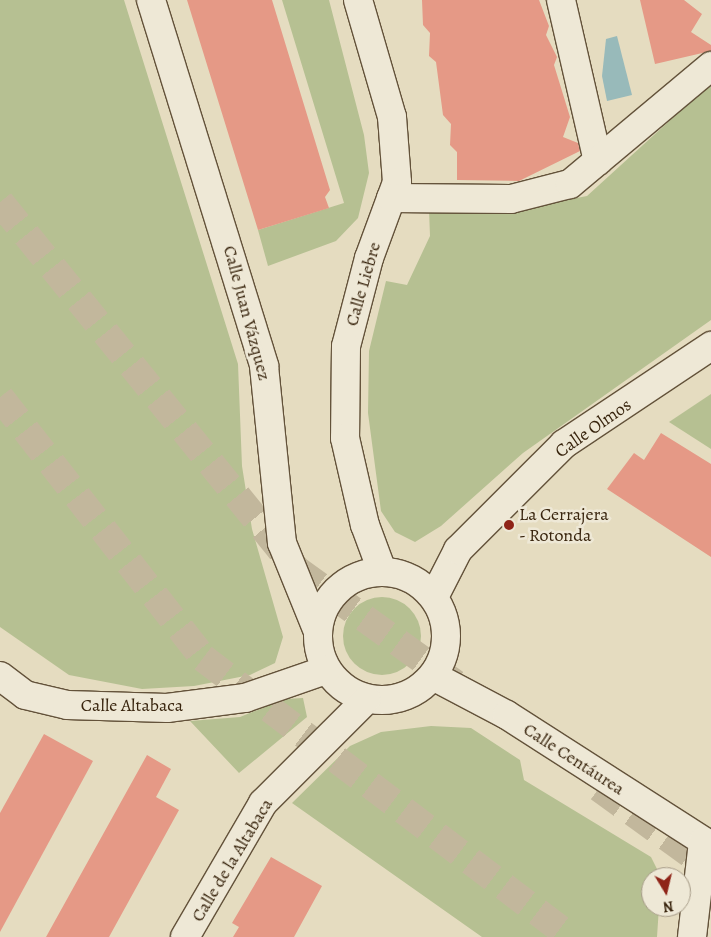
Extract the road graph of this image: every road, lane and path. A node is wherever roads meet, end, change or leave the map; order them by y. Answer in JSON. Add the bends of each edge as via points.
{"nodes":[{"id":1,"x":151,"y":0,"type":"edge"},
{"id":2,"x":358,"y":0,"type":"edge"},
{"id":3,"x":561,"y":0,"type":"edge"},
{"id":4,"x":711,"y":66,"type":"edge"},
{"id":5,"x":598,"y":161,"type":"junction"},
{"id":6,"x":392,"y":198,"type":"junction"},
{"id":7,"x":711,"y":346,"type":"edge"},
{"id":8,"x":382,"y":571,"type":"junction"},
{"id":9,"x":435,"y":595,"type":"junction"},
{"id":10,"x":317,"y":629,"type":"junction"},
{"id":11,"x":326,"y":670,"type":"junction"},
{"id":12,"x":0,"y":676,"type":"edge"},
{"id":13,"x":435,"y":676,"type":"junction"},
{"id":14,"x":366,"y":700,"type":"junction"},
{"id":15,"x":707,"y":844,"type":"edge"},
{"id":16,"x":185,"y":937,"type":"edge"},
{"id":17,"x":692,"y":937,"type":"edge"}],
"edges":[{"from":1,"to":10,"type":"street","name":"Calle Juan Vázquez","via":[[264,366],[282,543]]},
{"from":2,"to":6,"type":"street","name":"Calle Liebre","via":[[392,117],[397,182]]},
{"from":3,"to":5,"type":"street"},
{"from":4,"to":5,"type":"street"},
{"from":5,"to":6,"type":"street","via":[[570,184],[511,199]]},
{"from":6,"to":8,"type":"street","name":"Calle Liebre","via":[[369,258],[346,346],[345,438],[365,525]]},
{"from":7,"to":9,"type":"street","name":"Calle Olmos","via":[[564,444],[458,550]]},
{"from":8,"to":9,"type":"street","via":[[411,577]]},
{"from":8,"to":10,"type":"street","via":[[346,584],[328,600]]},
{"from":9,"to":13,"type":"street","via":[[449,636]]},
{"from":10,"to":11,"type":"street"},
{"from":11,"to":12,"type":"street","name":"Calle Altabaca","via":[[244,698],[167,708],[66,705],[25,696]]},
{"from":11,"to":14,"type":"street","via":[[343,689]]},
{"from":13,"to":14,"type":"street","via":[[404,698]]},
{"from":13,"to":15,"type":"street","name":"Calle Centáurea","via":[[507,715]]},
{"from":14,"to":16,"type":"street","name":"Calle de la Altabaca","via":[[263,803]]},
{"from":15,"to":17,"type":"street"}]}
